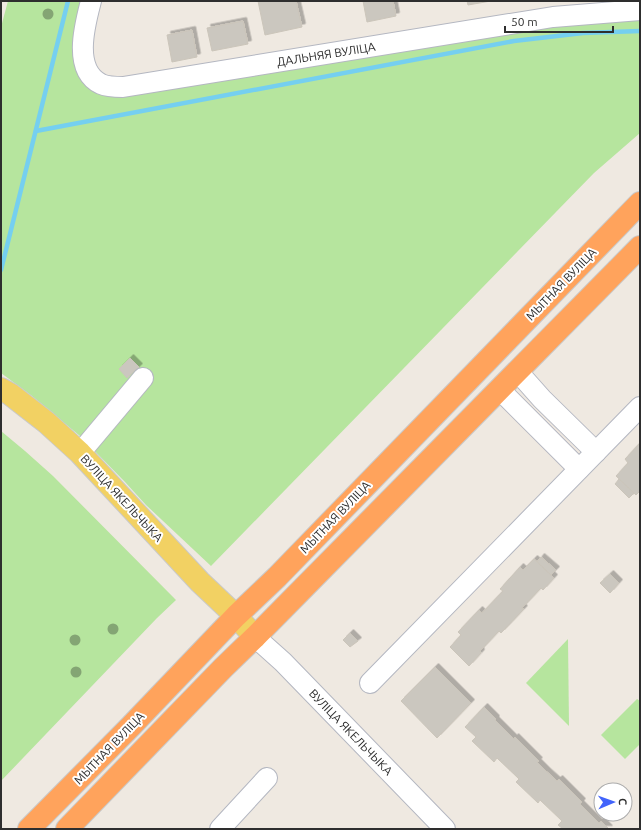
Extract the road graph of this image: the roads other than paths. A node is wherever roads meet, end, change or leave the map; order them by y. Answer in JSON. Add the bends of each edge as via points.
{"nodes":[{"id":1,"x":91,"y":1,"type":"edge"},
{"id":2,"x":640,"y":10,"type":"edge"},
{"id":3,"x":640,"y":203,"type":"edge"},
{"id":4,"x":640,"y":248,"type":"edge"},
{"id":5,"x":518,"y":372,"type":"junction"},
{"id":6,"x":143,"y":378,"type":"dead end"},
{"id":7,"x":1,"y":389,"type":"edge"},
{"id":8,"x":500,"y":390,"type":"junction"},
{"id":9,"x":640,"y":406,"type":"edge"},
{"id":10,"x":596,"y":452,"type":"junction"},
{"id":11,"x":80,"y":453,"type":"junction"},
{"id":12,"x":579,"y":469,"type":"junction"},
{"id":13,"x":236,"y":616,"type":"junction"},
{"id":14,"x":255,"y":637,"type":"junction"},
{"id":15,"x":370,"y":683,"type":"dead end"},
{"id":16,"x":267,"y":778,"type":"dead end"},
{"id":17,"x":29,"y":829,"type":"edge"},
{"id":18,"x":67,"y":829,"type":"edge"},
{"id":19,"x":220,"y":829,"type":"edge"},
{"id":20,"x":445,"y":829,"type":"edge"}],
"edges":[{"from":1,"to":2,"type":"street","name":"ДАЛЬНЯЯ ВУЛІЦА","via":[[83,39],[86,66],[92,77],[101,84],[123,87],[553,17]]},
{"from":3,"to":13,"type":"highway","name":"МЫТНАЯ ВУЛІЦА"},
{"from":4,"to":5,"type":"highway"},
{"from":5,"to":8,"type":"highway"},
{"from":5,"to":10,"type":"street"},
{"from":6,"to":11,"type":"street"},
{"from":7,"to":11,"type":"main road","name":"ВУЛІЦА ЯКЕЛЬЧЫКА","via":[[46,422]]},
{"from":8,"to":12,"type":"street"},
{"from":8,"to":14,"type":"highway"},
{"from":9,"to":10,"type":"street"},
{"from":10,"to":12,"type":"street"},
{"from":11,"to":13,"type":"main road","name":"ВУЛІЦА ЯКЕЛЬЧЫКА","via":[[200,582]]},
{"from":12,"to":15,"type":"street"},
{"from":13,"to":14,"type":"main road","name":"ВУЛІЦА ЯКЕЛЬЧЫКА"},
{"from":13,"to":17,"type":"highway","name":"МЫТНАЯ ВУЛІЦА"},
{"from":14,"to":18,"type":"highway"},
{"from":14,"to":20,"type":"street","name":"ВУЛІЦА ЯКЕЛЬЧЫКА","via":[[283,662]]},
{"from":16,"to":19,"type":"street"}]}
